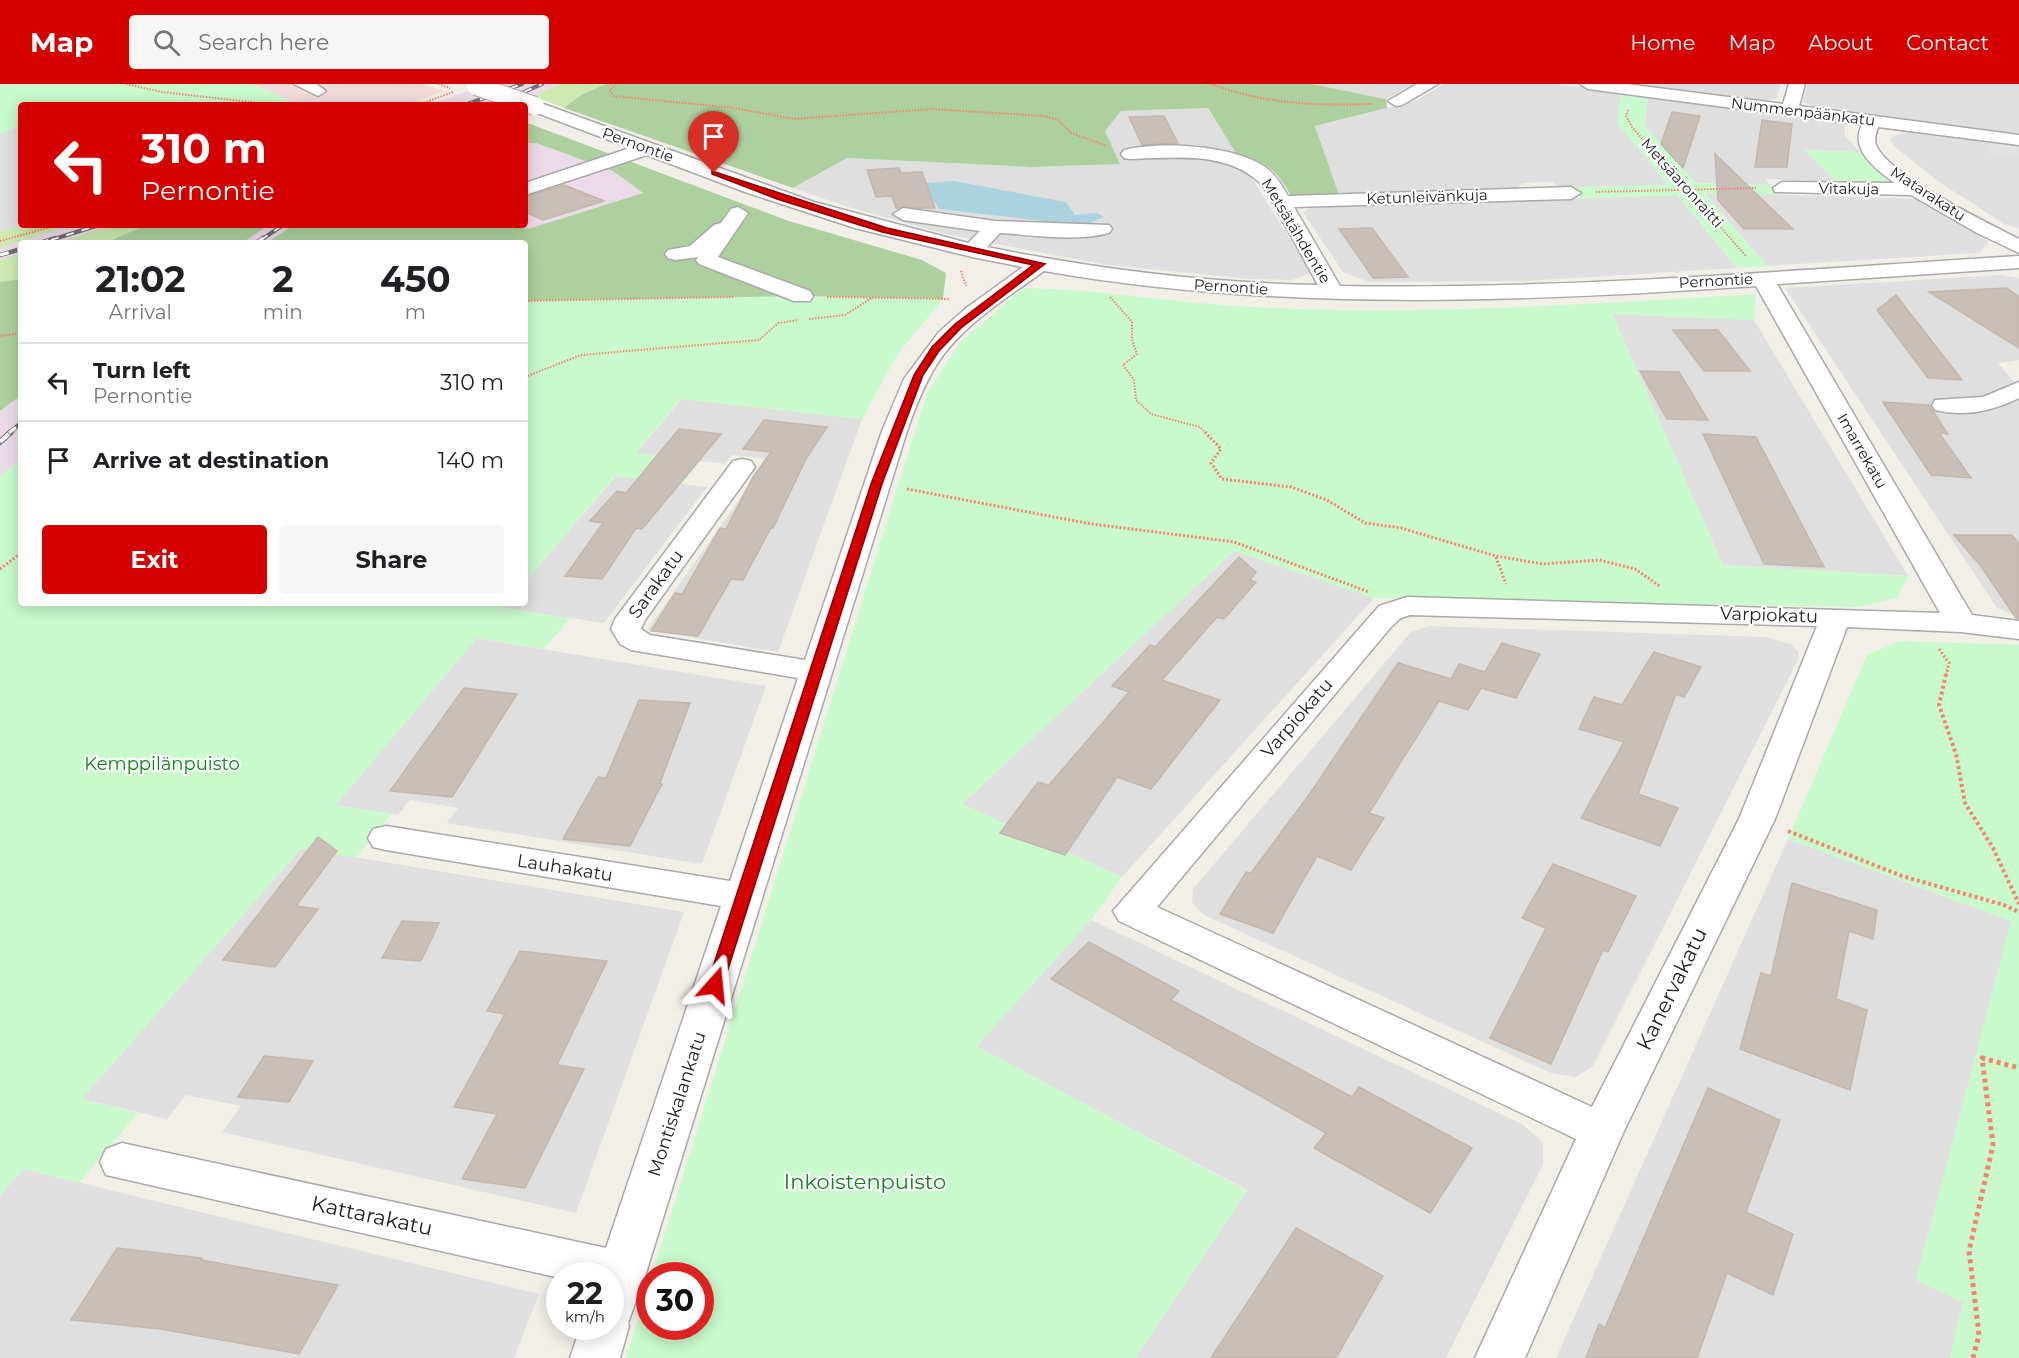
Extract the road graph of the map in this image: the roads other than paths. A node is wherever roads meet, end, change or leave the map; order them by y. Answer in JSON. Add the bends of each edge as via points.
{"nodes":[{"id":1,"x":302,"y":84,"type":"edge"},
{"id":2,"x":1430,"y":84,"type":"edge"},
{"id":3,"x":1588,"y":84,"type":"edge"},
{"id":4,"x":1797,"y":84,"type":"edge"},
{"id":5,"x":474,"y":85,"type":"edge"},
{"id":6,"x":1646,"y":88,"type":"edge"},
{"id":7,"x":318,"y":91,"type":"dead end"},
{"id":8,"x":1396,"y":101,"type":"road end"},
{"id":9,"x":523,"y":102,"type":"edge"},
{"id":10,"x":528,"y":104,"type":"edge"},
{"id":11,"x":1790,"y":110,"type":"junction"},
{"id":12,"x":1873,"y":121,"type":"junction"},
{"id":13,"x":1985,"y":136,"type":"junction"},
{"id":14,"x":2019,"y":140,"type":"edge"},
{"id":15,"x":649,"y":148,"type":"junction"},
{"id":16,"x":1130,"y":154,"type":"road end"},
{"id":17,"x":2019,"y":157,"type":"edge"},
{"id":18,"x":528,"y":188,"type":"edge"},
{"id":19,"x":1782,"y":188,"type":"road end"},
{"id":20,"x":1916,"y":189,"type":"junction"},
{"id":21,"x":1571,"y":193,"type":"road end"},
{"id":22,"x":780,"y":197,"type":"junction"},
{"id":23,"x":1282,"y":202,"type":"junction"},
{"id":24,"x":878,"y":208,"type":"dead end"},
{"id":25,"x":738,"y":213,"type":"junction"},
{"id":26,"x":995,"y":227,"type":"junction"},
{"id":27,"x":1102,"y":229,"type":"dead end"},
{"id":28,"x":2019,"y":247,"type":"edge"},
{"id":29,"x":972,"y":251,"type":"junction"},
{"id":30,"x":675,"y":254,"type":"dead end"},
{"id":31,"x":2019,"y":262,"type":"edge"},
{"id":32,"x":1029,"y":272,"type":"junction"},
{"id":33,"x":1763,"y":279,"type":"junction"},
{"id":34,"x":1332,"y":291,"type":"junction"},
{"id":35,"x":802,"y":296,"type":"dead end"},
{"id":36,"x":2019,"y":389,"type":"edge"},
{"id":37,"x":1944,"y":405,"type":"dead end"},
{"id":38,"x":742,"y":467,"type":"dead end"},
{"id":39,"x":1836,"y":617,"type":"junction"},
{"id":40,"x":1961,"y":623,"type":"junction"},
{"id":41,"x":2019,"y":630,"type":"edge"},
{"id":42,"x":817,"y":672,"type":"junction"},
{"id":43,"x":386,"y":838,"type":"dead end"},
{"id":44,"x":744,"y":897,"type":"junction"},
{"id":45,"x":1602,"y":1131,"type":"junction"},
{"id":46,"x":122,"y":1162,"type":"dead end"},
{"id":47,"x":579,"y":1262,"type":"edge"},
{"id":48,"x":624,"y":1266,"type":"edge"},
{"id":49,"x":601,"y":1340,"type":"edge"},
{"id":50,"x":595,"y":1358,"type":"edge"},
{"id":51,"x":1500,"y":1358,"type":"edge"}],
"edges":[{"from":1,"to":7,"type":"street"},
{"from":2,"to":8,"type":"street"},
{"from":3,"to":6,"type":"street","name":"Nummenpäänkatu"},
{"from":4,"to":11,"type":"street"},
{"from":5,"to":9,"type":"street","name":"Pernontie","bridge":true},
{"from":6,"to":11,"type":"street","name":"Nummenpäänkatu"},
{"from":10,"to":15,"type":"street","name":"Pernontie","bridge":true},
{"from":11,"to":12,"type":"street","name":"Nummenpäänkatu"},
{"from":12,"to":13,"type":"street","name":"Nummenpäänkatu"},
{"from":12,"to":20,"type":"street","name":"Matarakatu","via":[[1868,129],[1869,148]]},
{"from":13,"to":14,"type":"street","name":"Nummenpäänkatu"},
{"from":13,"to":17,"type":"street","via":[[1987,153]]},
{"from":15,"to":18,"type":"street"},
{"from":15,"to":22,"type":"street","name":"Pernontie"},
{"from":16,"to":23,"type":"street","name":"Metsätähdentie","via":[[1191,153],[1229,159],[1267,177]]},
{"from":19,"to":20,"type":"street","name":"Vitakuja"},
{"from":20,"to":28,"type":"street","name":"Matarakatu"},
{"from":21,"to":23,"type":"street","name":"Ketunleivänkuja"},
{"from":22,"to":25,"type":"street"},
{"from":22,"to":29,"type":"street","name":"Pernontie","via":[[885,230]]},
{"from":23,"to":34,"type":"street","name":"Metsätähdentie"},
{"from":24,"to":26,"type":"street","via":[[926,219]]},
{"from":25,"to":30,"type":"street","via":[[696,251]]},
{"from":25,"to":35,"type":"street","via":[[706,260]]},
{"from":26,"to":27,"type":"street"},
{"from":26,"to":29,"type":"street"},
{"from":29,"to":32,"type":"street","name":"Pernontie"},
{"from":31,"to":33,"type":"street","name":"Pernontie"},
{"from":32,"to":34,"type":"street","name":"Pernontie"},
{"from":32,"to":42,"type":"street","name":"Montiskalankatu","via":[[958,326],[918,375],[877,484]]},
{"from":33,"to":34,"type":"street","name":"Pernontie","via":[[1540,289]]},
{"from":33,"to":40,"type":"street","name":"Imarrekatu"},
{"from":36,"to":37,"type":"street","via":[[1987,404]]},
{"from":38,"to":42,"type":"street","name":"Sarakatu","via":[[626,628],[631,637],[642,643]]},
{"from":39,"to":40,"type":"street","name":"Varpiokatu"},
{"from":39,"to":45,"type":"street","name":"Kanervakatu","via":[[1756,819]]},
{"from":39,"to":45,"type":"street","name":"Varpiokatu","via":[[1407,606],[1390,612],[1132,911]]},
{"from":40,"to":41,"type":"street","name":"Varpiokatu"},
{"from":42,"to":44,"type":"street","name":"Montiskalankatu"},
{"from":43,"to":44,"type":"street","name":"Lauhakatu"},
{"from":44,"to":48,"type":"street","name":"Montiskalankatu"},
{"from":45,"to":51,"type":"street","name":"Kanervakatu"},
{"from":46,"to":47,"type":"street","name":"Kattarakatu"},
{"from":49,"to":50,"type":"street"}]}
